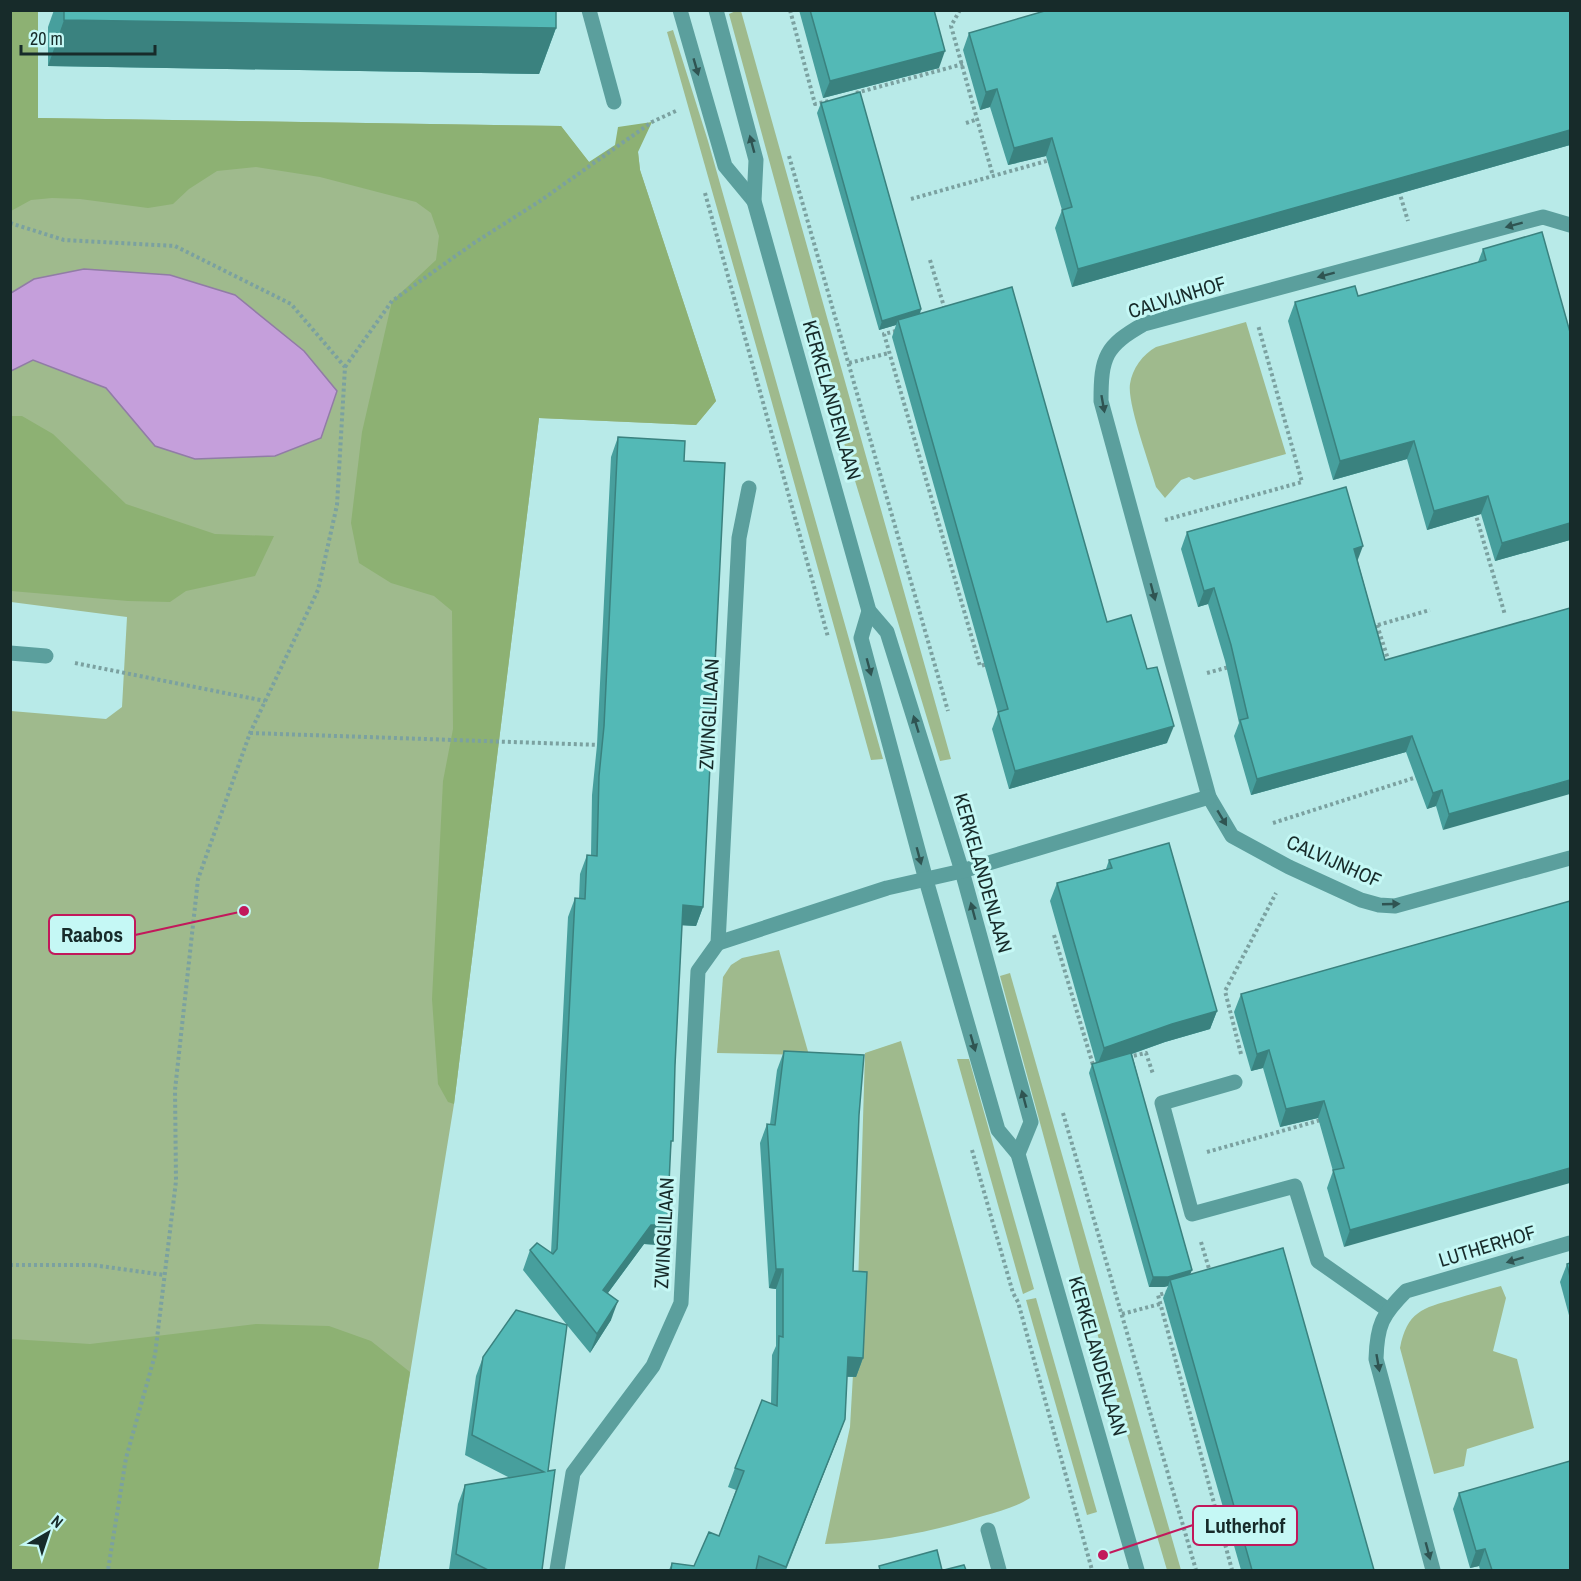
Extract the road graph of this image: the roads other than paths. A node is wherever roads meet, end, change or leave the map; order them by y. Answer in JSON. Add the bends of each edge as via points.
{"nodes":[{"id":1,"x":589,"y":10,"type":"edge"},
{"id":2,"x":680,"y":10,"type":"edge"},
{"id":3,"x":716,"y":10,"type":"edge"},
{"id":4,"x":614,"y":102,"type":"dead end"},
{"id":5,"x":754,"y":201,"type":"junction"},
{"id":6,"x":1570,"y":225,"type":"edge"},
{"id":7,"x":749,"y":488,"type":"dead end"},
{"id":8,"x":869,"y":611,"type":"junction"},
{"id":9,"x":10,"y":653,"type":"edge"},
{"id":10,"x":46,"y":656,"type":"road end"},
{"id":11,"x":1209,"y":797,"type":"junction"},
{"id":12,"x":1570,"y":858,"type":"edge"},
{"id":13,"x":962,"y":872,"type":"junction"},
{"id":14,"x":933,"y":879,"type":"junction"},
{"id":15,"x":718,"y":943,"type":"junction"},
{"id":16,"x":1235,"y":1082,"type":"road end"},
{"id":17,"x":1018,"y":1154,"type":"junction"},
{"id":18,"x":1570,"y":1243,"type":"edge"},
{"id":19,"x":1388,"y":1310,"type":"junction"},
{"id":20,"x":988,"y":1530,"type":"dead end"},
{"id":21,"x":557,"y":1570,"type":"edge"},
{"id":22,"x":999,"y":1570,"type":"edge"},
{"id":23,"x":1138,"y":1570,"type":"edge"},
{"id":24,"x":1433,"y":1570,"type":"edge"}],
"edges":[{"from":1,"to":4,"type":"street"},
{"from":2,"to":5,"type":"street","name":"KERKELANDENLAAN","one_way":true,"via":[[725,166]]},
{"from":5,"to":3,"type":"street","name":"KERKELANDENLAAN","one_way":true,"via":[[756,160]]},
{"from":5,"to":8,"type":"street","name":"KERKELANDENLAAN"},
{"from":6,"to":11,"type":"street","name":"CALVIJNHOF","one_way":true,"via":[[1544,217],[1417,250],[1144,324],[1111,348],[1101,371],[1101,401]]},
{"from":7,"to":15,"type":"street","name":"ZWINGLILAAN","via":[[739,538]]},
{"from":13,"to":8,"type":"street","name":"KERKELANDENLAAN","one_way":true,"via":[[888,632]]},
{"from":8,"to":14,"type":"street","name":"KERKELANDENLAAN","one_way":true,"via":[[861,638]]},
{"from":9,"to":10,"type":"street"},
{"from":11,"to":12,"type":"street","name":"CALVIJNHOF","one_way":true,"via":[[1232,836],[1361,900],[1395,906]]},
{"from":11,"to":13,"type":"street"},
{"from":13,"to":14,"type":"street"},
{"from":17,"to":13,"type":"street","name":"KERKELANDENLAAN","one_way":true,"via":[[1031,1122]]},
{"from":14,"to":15,"type":"street","via":[[887,888]]},
{"from":14,"to":17,"type":"street","name":"KERKELANDENLAAN","one_way":true,"via":[[998,1130]]},
{"from":15,"to":21,"type":"street","name":"ZWINGLILAAN","via":[[698,971],[681,1303],[653,1366],[573,1473]]},
{"from":16,"to":19,"type":"street","via":[[1162,1103],[1192,1214],[1296,1186],[1318,1261]]},
{"from":17,"to":23,"type":"street","name":"KERKELANDENLAAN"},
{"from":18,"to":19,"type":"street","name":"LUTHERHOF","one_way":true,"via":[[1406,1291]]},
{"from":19,"to":24,"type":"street","name":"LUTHERHOF","one_way":true,"via":[[1377,1334],[1376,1359]]},
{"from":20,"to":22,"type":"street"}]}
